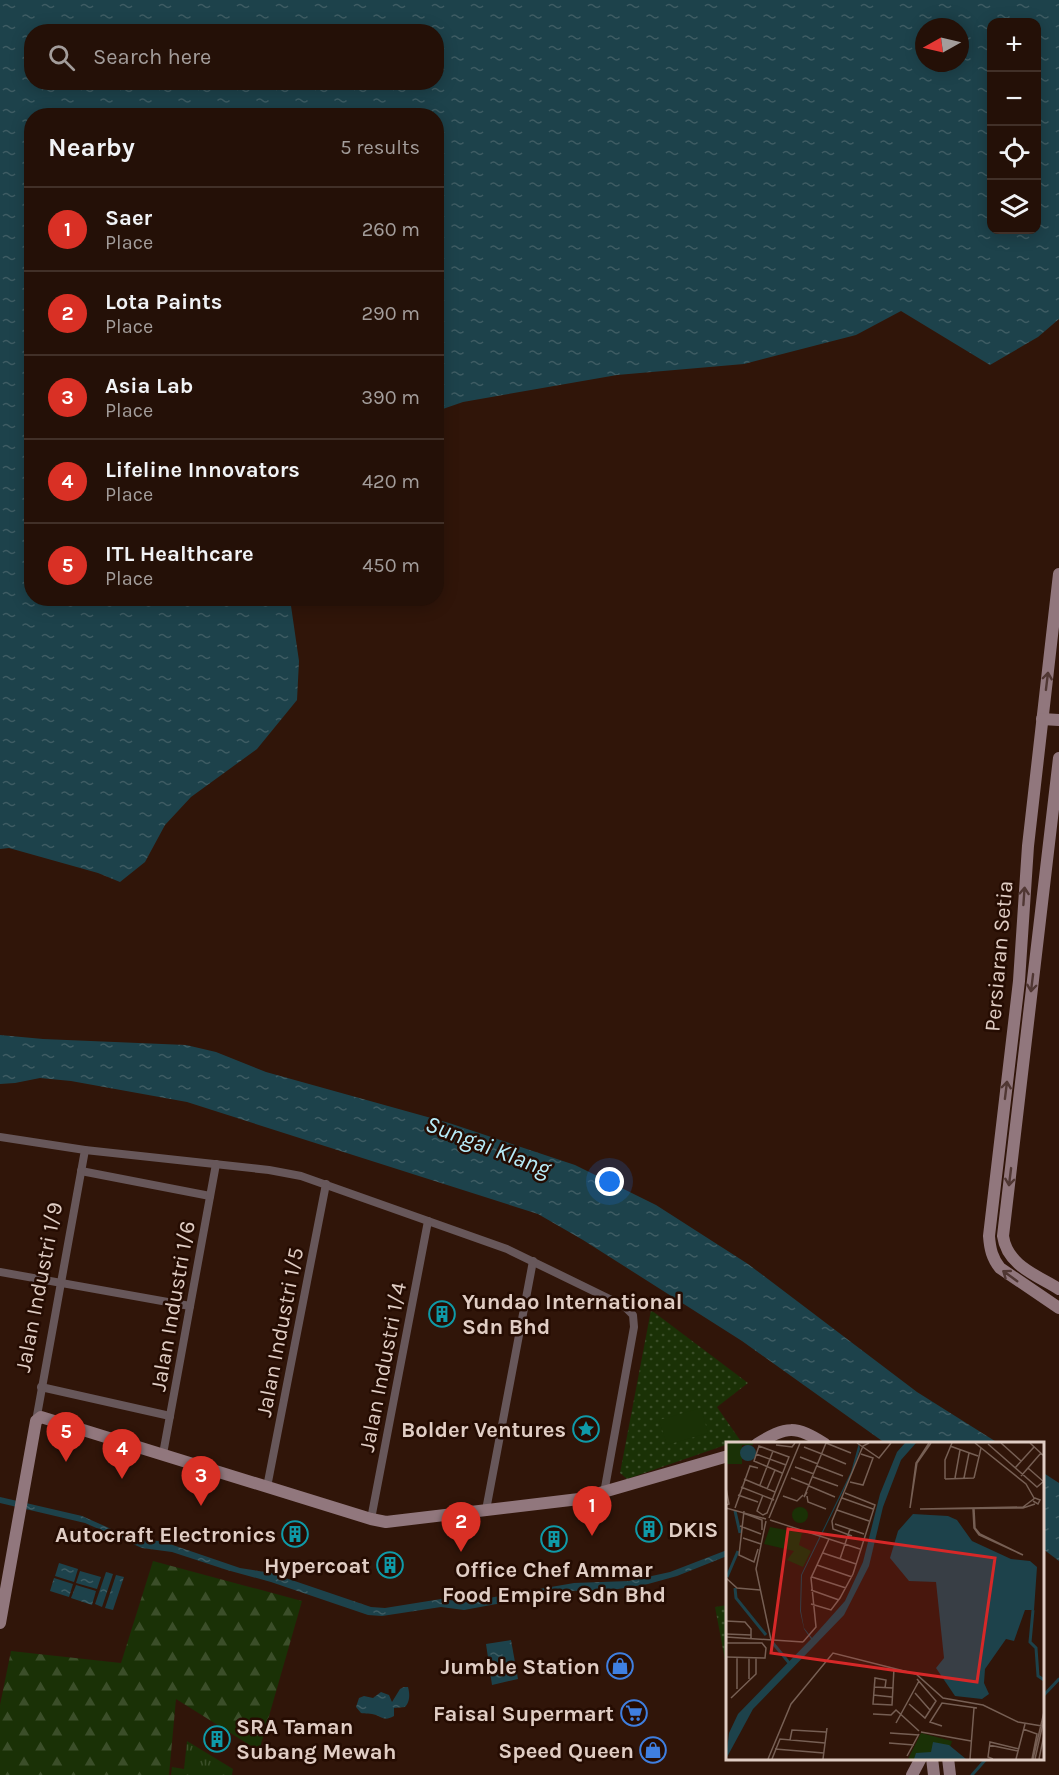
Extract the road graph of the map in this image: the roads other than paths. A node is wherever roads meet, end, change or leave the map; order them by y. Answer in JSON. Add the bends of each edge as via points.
{"nodes":[{"id":1,"x":1059,"y":574,"type":"edge"},
{"id":2,"x":1042,"y":719,"type":"junction"},
{"id":3,"x":1059,"y":720,"type":"edge"},
{"id":4,"x":1059,"y":758,"type":"edge"},
{"id":5,"x":0,"y":1137,"type":"edge"},
{"id":6,"x":85,"y":1150,"type":"junction"},
{"id":7,"x":216,"y":1164,"type":"junction"},
{"id":8,"x":81,"y":1172,"type":"junction"},
{"id":9,"x":326,"y":1184,"type":"junction"},
{"id":10,"x":210,"y":1196,"type":"junction"},
{"id":11,"x":429,"y":1221,"type":"junction"},
{"id":12,"x":1006,"y":1250,"type":"junction"},
{"id":13,"x":992,"y":1254,"type":"junction"},
{"id":14,"x":533,"y":1261,"type":"junction"},
{"id":15,"x":0,"y":1272,"type":"edge"},
{"id":16,"x":60,"y":1284,"type":"junction"},
{"id":17,"x":1059,"y":1289,"type":"edge"},
{"id":18,"x":190,"y":1306,"type":"junction"},
{"id":19,"x":1059,"y":1308,"type":"edge"},
{"id":20,"x":41,"y":1387,"type":"junction"},
{"id":21,"x":170,"y":1416,"type":"junction"},
{"id":22,"x":36,"y":1421,"type":"junction"},
{"id":23,"x":759,"y":1442,"type":"edge"},
{"id":24,"x":823,"y":1442,"type":"edge"},
{"id":25,"x":163,"y":1454,"type":"junction"},
{"id":26,"x":726,"y":1457,"type":"edge"},
{"id":27,"x":267,"y":1487,"type":"junction"},
{"id":28,"x":604,"y":1493,"type":"junction"},
{"id":29,"x":486,"y":1510,"type":"junction"},
{"id":30,"x":372,"y":1520,"type":"junction"},
{"id":31,"x":0,"y":1623,"type":"edge"},
{"id":32,"x":920,"y":1760,"type":"edge"},
{"id":33,"x":932,"y":1760,"type":"edge"},
{"id":34,"x":948,"y":1760,"type":"edge"},
{"id":35,"x":912,"y":1775,"type":"edge"},
{"id":36,"x":934,"y":1775,"type":"edge"},
{"id":37,"x":950,"y":1775,"type":"edge"}],
"edges":[{"from":2,"to":1,"type":"street","name":"Persiaran Setia","one_way":true},
{"from":2,"to":3,"type":"street"},
{"from":13,"to":2,"type":"street","name":"Persiaran Setia","one_way":true,"via":[[989,1236]]},
{"from":4,"to":12,"type":"street","name":"Persiaran Setia","one_way":true,"via":[[1003,1236]]},
{"from":5,"to":6,"type":"street"},
{"from":6,"to":7,"type":"street"},
{"from":6,"to":8,"type":"street","name":"Jalan Industri 1/9"},
{"from":7,"to":9,"type":"street","via":[[269,1170]]},
{"from":7,"to":10,"type":"street","name":"Jalan Industri 1/6"},
{"from":8,"to":10,"type":"street"},
{"from":8,"to":16,"type":"street","name":"Jalan Industri 1/9"},
{"from":9,"to":11,"type":"street"},
{"from":9,"to":27,"type":"street","name":"Jalan Industri 1/5"},
{"from":10,"to":18,"type":"street","name":"Jalan Industri 1/6"},
{"from":11,"to":14,"type":"street"},
{"from":11,"to":30,"type":"street","name":"Jalan Industri 1/4"},
{"from":12,"to":13,"type":"street"},
{"from":12,"to":17,"type":"street","via":[[1018,1264]]},
{"from":19,"to":13,"type":"street","one_way":true,"via":[[999,1268]]},
{"from":14,"to":28,"type":"street","via":[[624,1306],[633,1316]]},
{"from":14,"to":29,"type":"street"},
{"from":15,"to":16,"type":"street"},
{"from":16,"to":18,"type":"street"},
{"from":16,"to":20,"type":"street","name":"Jalan Industri 1/9"},
{"from":18,"to":21,"type":"street","name":"Jalan Industri 1/6"},
{"from":20,"to":21,"type":"street"},
{"from":20,"to":22,"type":"street","name":"Jalan Industri 1/9"},
{"from":21,"to":25,"type":"street","name":"Jalan Industri 1/6"},
{"from":22,"to":25,"type":"street","via":[[43,1416]]},
{"from":22,"to":31,"type":"street","name":"Jalan Industri 1/9"},
{"from":23,"to":24,"type":"street","via":[[776,1432],[794,1429]]},
{"from":25,"to":27,"type":"street"},
{"from":26,"to":28,"type":"street"},
{"from":27,"to":30,"type":"street"},
{"from":28,"to":29,"type":"street"},
{"from":29,"to":30,"type":"street","via":[[386,1522]]},
{"from":32,"to":35,"type":"street"},
{"from":33,"to":36,"type":"street"},
{"from":34,"to":37,"type":"street"}]}
